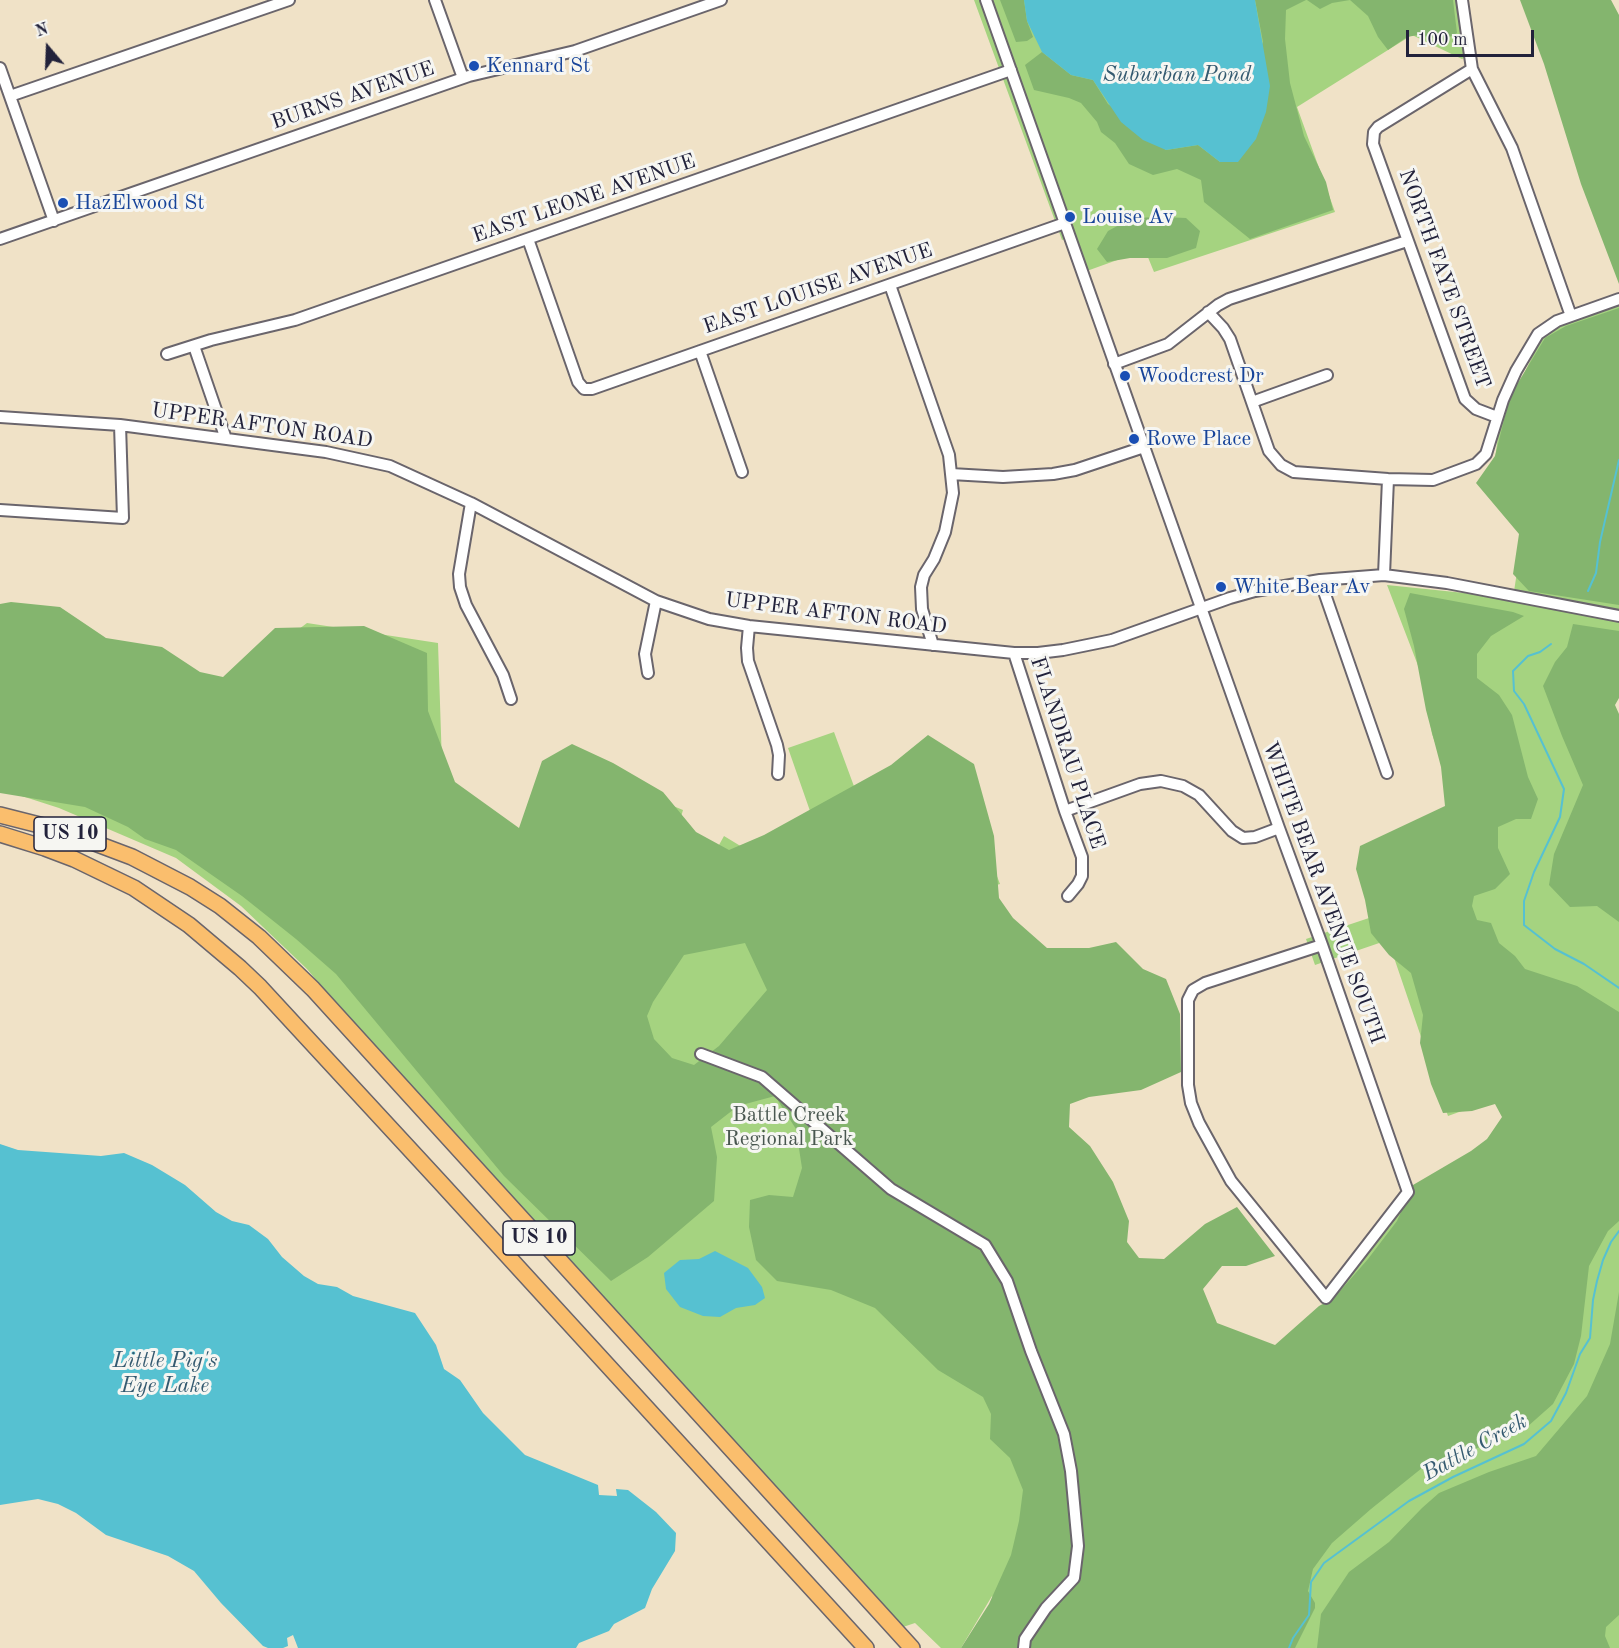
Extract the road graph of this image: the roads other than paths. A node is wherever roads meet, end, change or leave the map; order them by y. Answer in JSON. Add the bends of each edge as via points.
{"nodes":[{"id":1,"x":290,"y":0,"type":"edge"},
{"id":2,"x":435,"y":0,"type":"edge"},
{"id":3,"x":719,"y":0,"type":"edge"},
{"id":4,"x":986,"y":0,"type":"edge"},
{"id":5,"x":1462,"y":0,"type":"edge"},
{"id":6,"x":0,"y":69,"type":"edge"},
{"id":7,"x":1472,"y":69,"type":"junction"},
{"id":8,"x":1011,"y":70,"type":"junction"},
{"id":9,"x":463,"y":78,"type":"junction"},
{"id":10,"x":10,"y":96,"type":"junction"},
{"id":11,"x":54,"y":221,"type":"junction"},
{"id":12,"x":1065,"y":223,"type":"junction"},
{"id":13,"x":0,"y":239,"type":"edge"},
{"id":14,"x":528,"y":239,"type":"junction"},
{"id":15,"x":1407,"y":241,"type":"junction"},
{"id":16,"x":890,"y":285,"type":"junction"},
{"id":17,"x":1619,"y":299,"type":"edge"},
{"id":18,"x":1208,"y":312,"type":"junction"},
{"id":19,"x":1570,"y":316,"type":"junction"},
{"id":20,"x":194,"y":345,"type":"junction"},
{"id":21,"x":700,"y":351,"type":"junction"},
{"id":22,"x":167,"y":354,"type":"dead end"},
{"id":23,"x":1114,"y":364,"type":"junction"},
{"id":24,"x":1327,"y":375,"type":"dead end"},
{"id":25,"x":1252,"y":402,"type":"junction"},
{"id":26,"x":0,"y":417,"type":"edge"},
{"id":27,"x":1497,"y":417,"type":"junction"},
{"id":28,"x":120,"y":425,"type":"junction"},
{"id":29,"x":226,"y":439,"type":"junction"},
{"id":30,"x":1144,"y":447,"type":"junction"},
{"id":31,"x":742,"y":472,"type":"dead end"},
{"id":32,"x":951,"y":474,"type":"junction"},
{"id":33,"x":1388,"y":479,"type":"junction"},
{"id":34,"x":471,"y":503,"type":"junction"},
{"id":35,"x":0,"y":510,"type":"edge"},
{"id":36,"x":1384,"y":575,"type":"junction"},
{"id":37,"x":1320,"y":580,"type":"junction"},
{"id":38,"x":656,"y":601,"type":"junction"},
{"id":39,"x":1202,"y":607,"type":"junction"},
{"id":40,"x":1619,"y":616,"type":"edge"},
{"id":41,"x":749,"y":626,"type":"junction"},
{"id":42,"x":933,"y":645,"type":"junction"},
{"id":43,"x":1014,"y":653,"type":"junction"},
{"id":44,"x":648,"y":673,"type":"dead end"},
{"id":45,"x":511,"y":699,"type":"dead end"},
{"id":46,"x":1387,"y":773,"type":"dead end"},
{"id":47,"x":778,"y":774,"type":"dead end"},
{"id":48,"x":1065,"y":811,"type":"junction"},
{"id":49,"x":0,"y":815,"type":"edge"},
{"id":50,"x":1279,"y":828,"type":"junction"},
{"id":51,"x":0,"y":834,"type":"edge"},
{"id":52,"x":1068,"y":896,"type":"dead end"},
{"id":53,"x":1322,"y":945,"type":"junction"},
{"id":54,"x":701,"y":1054,"type":"dead end"},
{"id":55,"x":866,"y":1648,"type":"edge"},
{"id":56,"x":912,"y":1648,"type":"edge"},
{"id":57,"x":1024,"y":1648,"type":"edge"}],
"edges":[{"from":1,"to":10,"type":"street"},
{"from":2,"to":9,"type":"street"},
{"from":3,"to":9,"type":"street","name":"BURNS AVENUE","via":[[575,51]]},
{"from":4,"to":8,"type":"street","name":"WHITE BEAR AVENUE SOUTH"},
{"from":5,"to":7,"type":"street"},
{"from":6,"to":10,"type":"street"},
{"from":7,"to":15,"type":"street","name":"NORTH FAYE STREET","via":[[1378,127],[1373,138]]},
{"from":7,"to":19,"type":"street","via":[[1512,148]]},
{"from":8,"to":12,"type":"street","name":"WHITE BEAR AVENUE SOUTH"},
{"from":8,"to":14,"type":"street","name":"EAST LEONE AVENUE"},
{"from":9,"to":11,"type":"street","name":"BURNS AVENUE"},
{"from":10,"to":11,"type":"street"},
{"from":11,"to":13,"type":"street","name":"BURNS AVENUE"},
{"from":12,"to":16,"type":"street","name":"EAST LOUISE AVENUE"},
{"from":12,"to":23,"type":"street","name":"WHITE BEAR AVENUE SOUTH"},
{"from":14,"to":20,"type":"street","name":"EAST LEONE AVENUE","via":[[295,320]]},
{"from":14,"to":21,"type":"street","name":"EAST LOUISE AVENUE","via":[[578,382],[584,389]]},
{"from":15,"to":18,"type":"street","via":[[1229,299]]},
{"from":15,"to":27,"type":"street","name":"NORTH FAYE STREET","via":[[1465,399],[1476,409]]},
{"from":16,"to":21,"type":"street","name":"EAST LOUISE AVENUE"},
{"from":16,"to":32,"type":"street","via":[[949,455]]},
{"from":17,"to":19,"type":"street"},
{"from":18,"to":23,"type":"street","via":[[1168,344]]},
{"from":18,"to":25,"type":"street","via":[[1230,339]]},
{"from":19,"to":27,"type":"street","via":[[1547,326],[1534,340]]},
{"from":20,"to":22,"type":"street","name":"EAST LEONE AVENUE"},
{"from":20,"to":29,"type":"street"},
{"from":21,"to":31,"type":"street"},
{"from":23,"to":30,"type":"street","name":"WHITE BEAR AVENUE SOUTH"},
{"from":24,"to":25,"type":"street"},
{"from":25,"to":33,"type":"street","via":[[1269,451],[1281,465],[1294,472]]},
{"from":26,"to":28,"type":"street","name":"UPPER AFTON ROAD"},
{"from":27,"to":33,"type":"street","via":[[1486,454],[1476,464],[1433,480]]},
{"from":28,"to":29,"type":"street","name":"UPPER AFTON ROAD"},
{"from":28,"to":35,"type":"street","via":[[123,518]]},
{"from":29,"to":34,"type":"street","name":"UPPER AFTON ROAD","via":[[326,452],[390,466]]},
{"from":30,"to":32,"type":"street","via":[[1053,474]]},
{"from":30,"to":39,"type":"street","name":"WHITE BEAR AVENUE SOUTH"},
{"from":32,"to":42,"type":"street","via":[[953,492],[945,532],[921,587],[922,609]]},
{"from":33,"to":36,"type":"street"},
{"from":34,"to":38,"type":"street","name":"UPPER AFTON ROAD"},
{"from":34,"to":45,"type":"street","via":[[460,587]]},
{"from":36,"to":37,"type":"street","name":"UPPER AFTON ROAD"},
{"from":36,"to":40,"type":"street","name":"UPPER AFTON ROAD","via":[[1439,581]]},
{"from":37,"to":39,"type":"street","name":"UPPER AFTON ROAD","via":[[1255,591]]},
{"from":37,"to":46,"type":"street"},
{"from":38,"to":41,"type":"street","name":"UPPER AFTON ROAD","via":[[709,619]]},
{"from":38,"to":44,"type":"street","via":[[645,654]]},
{"from":39,"to":43,"type":"street","name":"UPPER AFTON ROAD","via":[[1088,646]]},
{"from":39,"to":50,"type":"street","name":"WHITE BEAR AVENUE SOUTH"},
{"from":41,"to":42,"type":"street","name":"UPPER AFTON ROAD"},
{"from":41,"to":47,"type":"street","via":[[748,661],[777,745]]},
{"from":42,"to":43,"type":"street","name":"UPPER AFTON ROAD"},
{"from":43,"to":48,"type":"street","name":"FLANDRAU PLACE"},
{"from":48,"to":50,"type":"street","via":[[1140,784],[1161,781],[1199,795],[1232,831],[1244,838]]},
{"from":48,"to":52,"type":"street","name":"FLANDRAU PLACE","via":[[1082,853],[1083,867],[1078,884]]},
{"from":49,"to":56,"type":"highway","number":"US 10","via":[[63,831],[132,857],[210,900],[259,937],[313,989]]},
{"from":50,"to":53,"type":"street","name":"WHITE BEAR AVENUE SOUTH"},
{"from":51,"to":55,"type":"highway","number":"US 10","via":[[74,859],[134,888],[189,925],[247,974]]},
{"from":53,"to":53,"type":"street","name":"WHITE BEAR AVENUE SOUTH","via":[[1193,990],[1188,1000],[1188,1085],[1199,1123],[1231,1181],[1326,1298],[1408,1192]]},
{"from":54,"to":57,"type":"street","via":[[762,1077],[891,1189],[985,1245],[1007,1281],[1064,1434],[1078,1546],[1074,1578],[1046,1608],[1025,1639]]}]}
